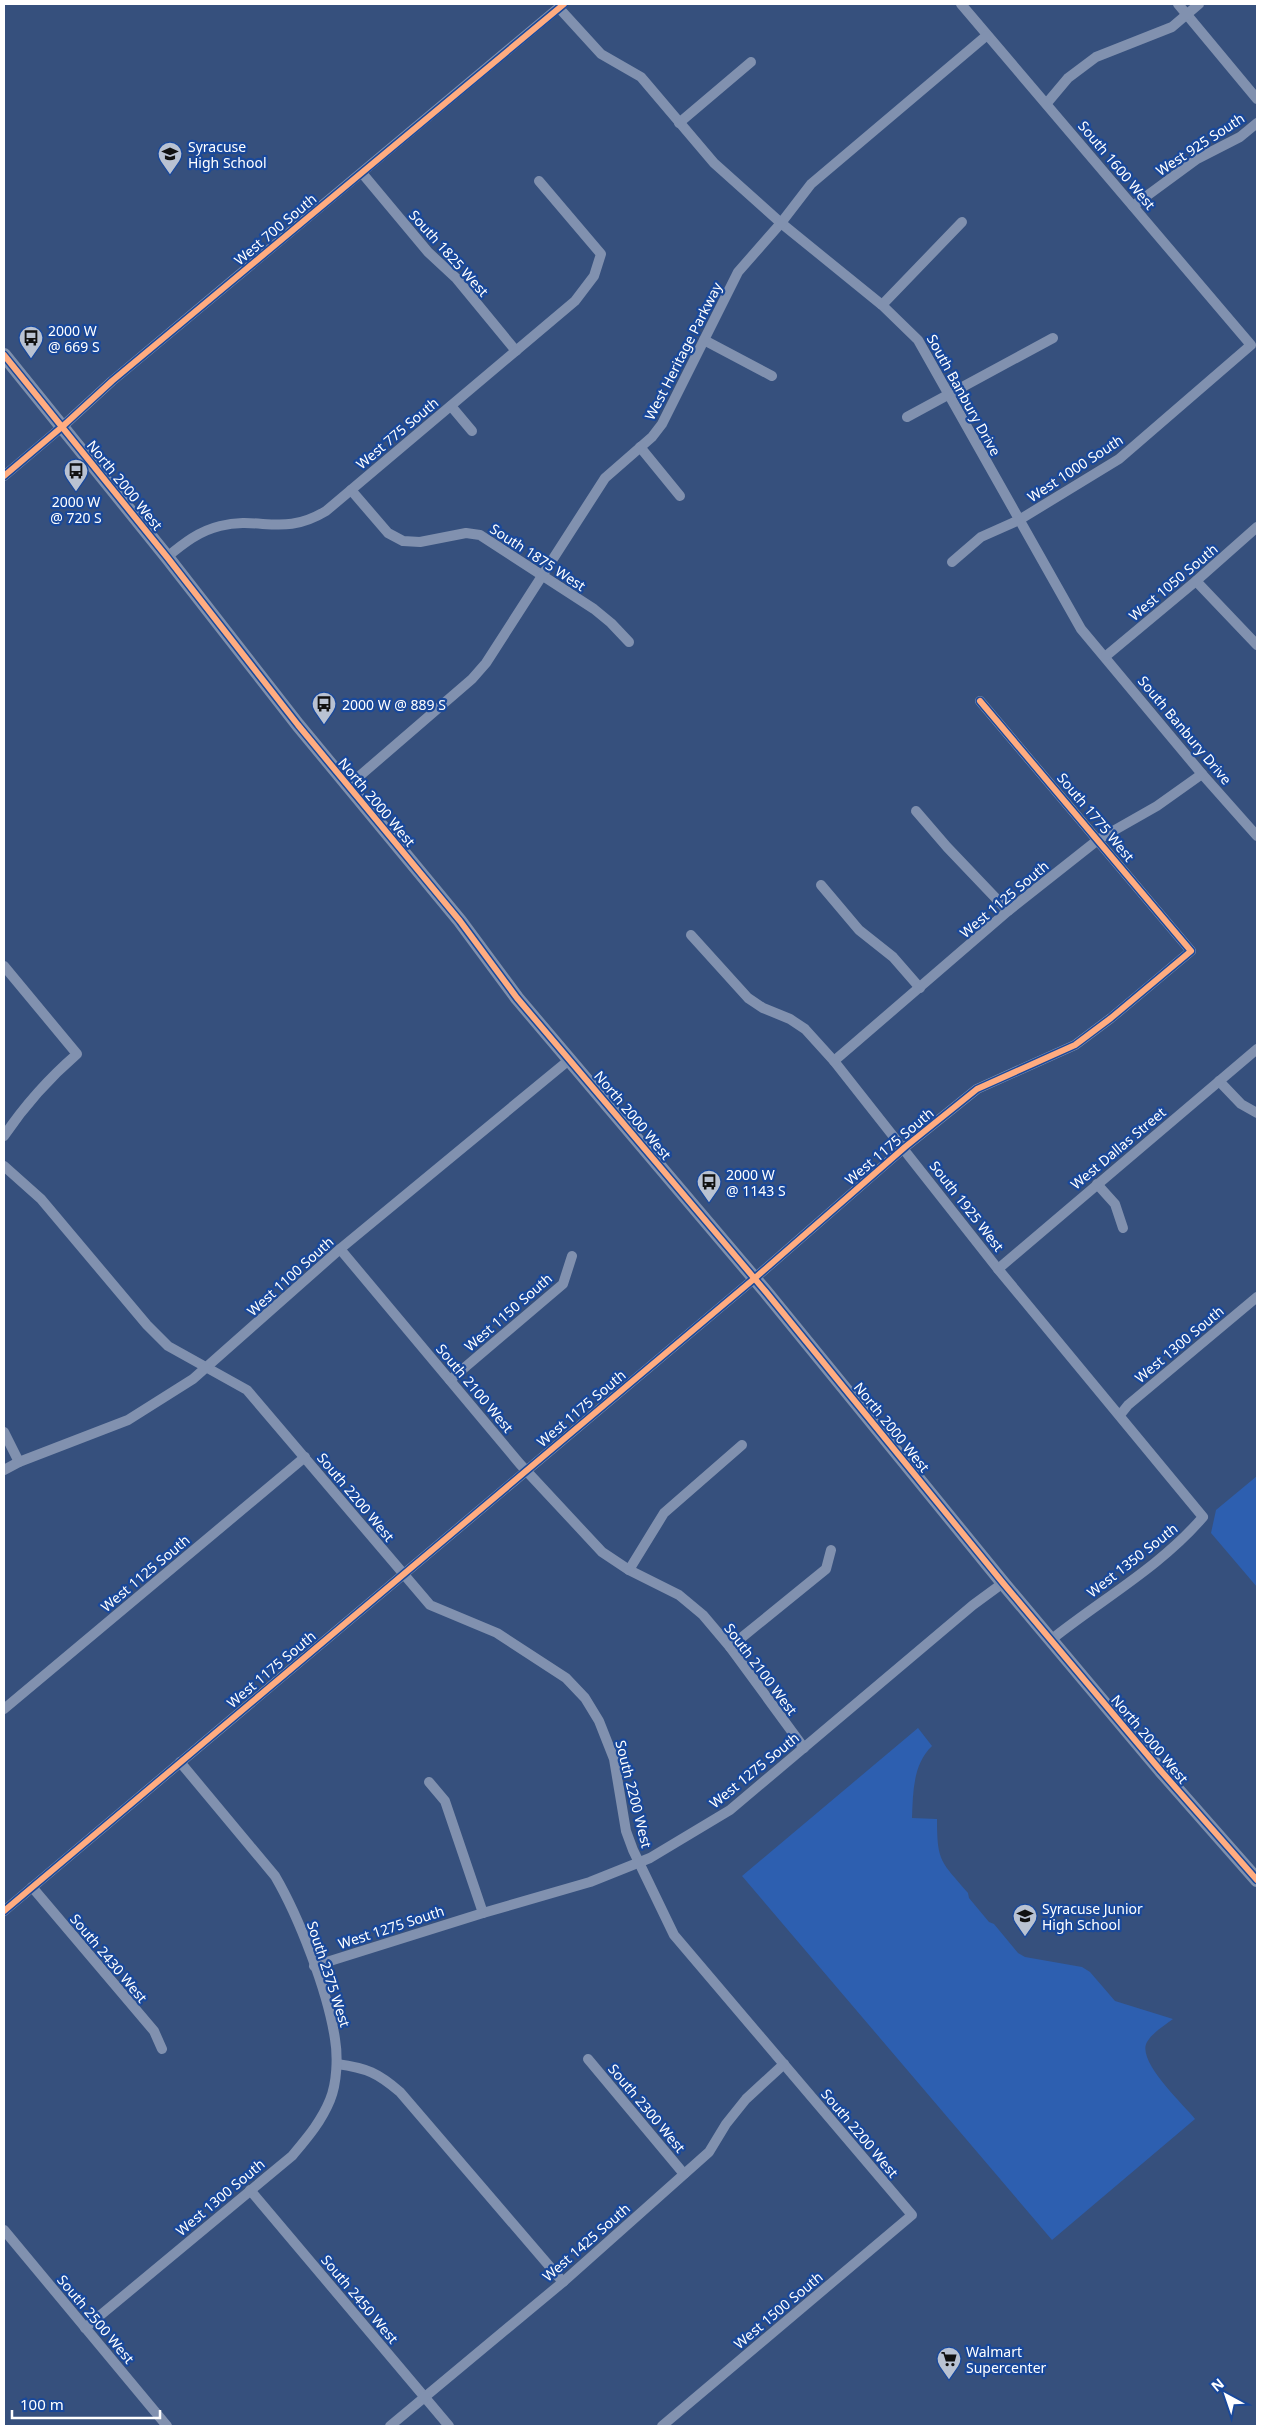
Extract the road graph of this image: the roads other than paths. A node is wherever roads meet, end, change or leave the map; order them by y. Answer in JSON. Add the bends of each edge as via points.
{"nodes":[{"id":1,"x":961,"y":4,"type":"edge"},
{"id":2,"x":1178,"y":4,"type":"edge"},
{"id":3,"x":1199,"y":4,"type":"edge"},
{"id":4,"x":562,"y":6,"type":"edge"},
{"id":5,"x":1187,"y":14,"type":"junction"},
{"id":6,"x":986,"y":36,"type":"junction"},
{"id":7,"x":751,"y":62,"type":"dead end"},
{"id":8,"x":1257,"y":99,"type":"edge"},
{"id":9,"x":1047,"y":103,"type":"junction"},
{"id":10,"x":679,"y":123,"type":"junction"},
{"id":11,"x":1257,"y":123,"type":"edge"},
{"id":12,"x":362,"y":173,"type":"junction"},
{"id":13,"x":539,"y":181,"type":"dead end"},
{"id":14,"x":1133,"y":206,"type":"junction"},
{"id":15,"x":962,"y":222,"type":"dead end"},
{"id":16,"x":781,"y":223,"type":"junction"},
{"id":17,"x":882,"y":305,"type":"junction"},
{"id":18,"x":1053,"y":338,"type":"dead end"},
{"id":19,"x":704,"y":340,"type":"junction"},
{"id":20,"x":1251,"y":345,"type":"joint"},
{"id":21,"x":516,"y":351,"type":"junction"},
{"id":22,"x":4,"y":355,"type":"edge"},
{"id":23,"x":772,"y":376,"type":"dead end"},
{"id":24,"x":947,"y":394,"type":"junction"},
{"id":25,"x":451,"y":406,"type":"junction"},
{"id":26,"x":907,"y":416,"type":"dead end"},
{"id":27,"x":63,"y":426,"type":"junction"},
{"id":28,"x":472,"y":430,"type":"dead end"},
{"id":29,"x":640,"y":447,"type":"junction"},
{"id":30,"x":4,"y":476,"type":"edge"},
{"id":31,"x":350,"y":490,"type":"junction"},
{"id":32,"x":680,"y":496,"type":"dead end"},
{"id":33,"x":1019,"y":520,"type":"junction"},
{"id":34,"x":1257,"y":527,"type":"edge"},
{"id":35,"x":168,"y":558,"type":"junction"},
{"id":36,"x":952,"y":562,"type":"dead end"},
{"id":37,"x":543,"y":576,"type":"junction"},
{"id":38,"x":1196,"y":582,"type":"junction"},
{"id":39,"x":629,"y":642,"type":"dead end"},
{"id":40,"x":1257,"y":646,"type":"edge"},
{"id":41,"x":1106,"y":656,"type":"junction"},
{"id":42,"x":980,"y":701,"type":"dead end"},
{"id":43,"x":1202,"y":774,"type":"junction"},
{"id":44,"x":348,"y":786,"type":"junction"},
{"id":45,"x":916,"y":811,"type":"dead end"},
{"id":46,"x":1257,"y":836,"type":"edge"},
{"id":47,"x":1099,"y":839,"type":"junction"},
{"id":48,"x":821,"y":885,"type":"dead end"},
{"id":49,"x":1008,"y":911,"type":"junction"},
{"id":50,"x":690,"y":935,"type":"dead end"},
{"id":51,"x":1191,"y":951,"type":"joint"},
{"id":52,"x":4,"y":966,"type":"edge"},
{"id":53,"x":920,"y":988,"type":"junction"},
{"id":54,"x":1257,"y":1049,"type":"edge"},
{"id":55,"x":569,"y":1060,"type":"junction"},
{"id":56,"x":834,"y":1061,"type":"junction"},
{"id":57,"x":1219,"y":1081,"type":"junction"},
{"id":58,"x":1257,"y":1113,"type":"edge"},
{"id":59,"x":4,"y":1136,"type":"edge"},
{"id":60,"x":905,"y":1147,"type":"junction"},
{"id":61,"x":4,"y":1166,"type":"edge"},
{"id":62,"x":1097,"y":1184,"type":"junction"},
{"id":63,"x":1123,"y":1228,"type":"dead end"},
{"id":64,"x":340,"y":1249,"type":"junction"},
{"id":65,"x":572,"y":1256,"type":"dead end"},
{"id":66,"x":998,"y":1269,"type":"junction"},
{"id":67,"x":755,"y":1278,"type":"junction"},
{"id":68,"x":1257,"y":1297,"type":"edge"},
{"id":69,"x":205,"y":1369,"type":"junction"},
{"id":70,"x":450,"y":1380,"type":"junction"},
{"id":71,"x":1120,"y":1414,"type":"junction"},
{"id":72,"x":4,"y":1432,"type":"edge"},
{"id":73,"x":742,"y":1445,"type":"dead end"},
{"id":74,"x":305,"y":1457,"type":"junction"},
{"id":75,"x":19,"y":1462,"type":"junction"},
{"id":76,"x":4,"y":1470,"type":"edge"},
{"id":77,"x":526,"y":1470,"type":"junction"},
{"id":78,"x":1203,"y":1517,"type":"joint"},
{"id":79,"x":831,"y":1550,"type":"dead end"},
{"id":80,"x":629,"y":1570,"type":"junction"},
{"id":81,"x":404,"y":1576,"type":"junction"},
{"id":82,"x":1003,"y":1583,"type":"junction"},
{"id":83,"x":1052,"y":1639,"type":"junction"},
{"id":84,"x":730,"y":1647,"type":"junction"},
{"id":85,"x":4,"y":1709,"type":"edge"},
{"id":86,"x":804,"y":1748,"type":"junction"},
{"id":87,"x":180,"y":1762,"type":"junction"},
{"id":88,"x":429,"y":1782,"type":"dead end"},
{"id":89,"x":638,"y":1863,"type":"junction"},
{"id":90,"x":1257,"y":1880,"type":"edge"},
{"id":91,"x":32,"y":1887,"type":"junction"},
{"id":92,"x":4,"y":1911,"type":"edge"},
{"id":93,"x":483,"y":1912,"type":"junction"},
{"id":94,"x":314,"y":1966,"type":"junction"},
{"id":95,"x":162,"y":2049,"type":"dead end"},
{"id":96,"x":588,"y":2060,"type":"dead end"},
{"id":97,"x":337,"y":2064,"type":"junction"},
{"id":98,"x":784,"y":2064,"type":"junction"},
{"id":99,"x":684,"y":2174,"type":"junction"},
{"id":100,"x":250,"y":2190,"type":"junction"},
{"id":101,"x":912,"y":2215,"type":"joint"},
{"id":102,"x":4,"y":2230,"type":"edge"},
{"id":103,"x":563,"y":2282,"type":"junction"},
{"id":104,"x":85,"y":2328,"type":"junction"},
{"id":105,"x":424,"y":2398,"type":"junction"},
{"id":106,"x":167,"y":2426,"type":"edge"},
{"id":107,"x":390,"y":2426,"type":"edge"},
{"id":108,"x":448,"y":2426,"type":"edge"},
{"id":109,"x":662,"y":2426,"type":"edge"}],
"edges":[{"from":1,"to":6,"type":"street","name":"South 1600 West"},
{"from":2,"to":5,"type":"street"},
{"from":3,"to":5,"type":"street"},
{"from":4,"to":10,"type":"street","name":"South Banbury Drive","via":[[601,54],[641,77]]},
{"from":4,"to":12,"type":"street","name":"West 700 South"},
{"from":5,"to":8,"type":"street"},
{"from":5,"to":9,"type":"street","via":[[1172,27],[1096,58],[1068,78]]},
{"from":6,"to":9,"type":"street","name":"South 1600 West"},
{"from":6,"to":16,"type":"street","name":"West Heritage Parkway","via":[[811,184]]},
{"from":7,"to":10,"type":"street"},
{"from":9,"to":14,"type":"street","name":"South 1600 West"},
{"from":10,"to":16,"type":"street","name":"South Banbury Drive","via":[[714,164]]},
{"from":11,"to":14,"type":"street","name":"West 925 South","via":[[1240,137],[1197,159]]},
{"from":12,"to":21,"type":"street","name":"South 1825 West"},
{"from":12,"to":27,"type":"street","name":"West 700 South","via":[[112,381]]},
{"from":13,"to":21,"type":"street","name":"West 775 South","via":[[601,254],[594,276],[575,301]]},
{"from":14,"to":20,"type":"street","name":"South 1600 West"},
{"from":15,"to":17,"type":"street"},
{"from":16,"to":17,"type":"street","name":"South Banbury Drive"},
{"from":16,"to":19,"type":"street","name":"West Heritage Parkway","via":[[738,272]]},
{"from":17,"to":24,"type":"street","name":"South Banbury Drive","via":[[918,340]]},
{"from":18,"to":24,"type":"street"},
{"from":19,"to":23,"type":"street"},
{"from":19,"to":29,"type":"street","name":"West Heritage Parkway","via":[[662,424]]},
{"from":20,"to":33,"type":"street","name":"West 1000 South","via":[[1119,459]]},
{"from":21,"to":25,"type":"street","name":"West 775 South"},
{"from":22,"to":27,"type":"main road","name":"North 2000 West"},
{"from":24,"to":26,"type":"street"},
{"from":24,"to":33,"type":"street","name":"South Banbury Drive"},
{"from":25,"to":28,"type":"street"},
{"from":25,"to":31,"type":"street","name":"West 775 South"},
{"from":27,"to":30,"type":"street","name":"West 700 South"},
{"from":27,"to":35,"type":"main road","name":"North 2000 West"},
{"from":29,"to":32,"type":"street"},
{"from":29,"to":37,"type":"street","name":"West Heritage Parkway","via":[[605,478]]},
{"from":31,"to":35,"type":"street","name":"West 775 South","via":[[326,511],[306,521],[285,526],[222,526],[188,540]]},
{"from":31,"to":37,"type":"street","name":"South 1875 West","via":[[396,538],[412,543],[474,533]]},
{"from":33,"to":36,"type":"street","name":"West 1000 South","via":[[980,537]]},
{"from":33,"to":41,"type":"street","name":"South Banbury Drive","via":[[1081,629]]},
{"from":34,"to":38,"type":"street","name":"West 1050 South"},
{"from":35,"to":44,"type":"main road","name":"North 2000 West"},
{"from":37,"to":39,"type":"street","name":"South 1875 West","via":[[594,609]]},
{"from":37,"to":44,"type":"street","name":"West Heritage Parkway","via":[[472,680]]},
{"from":38,"to":40,"type":"street"},
{"from":38,"to":41,"type":"street","name":"West 1050 South"},
{"from":41,"to":43,"type":"street","name":"South Banbury Drive"},
{"from":42,"to":47,"type":"street","name":"South 1775 West"},
{"from":43,"to":46,"type":"street","name":"South Banbury Drive"},
{"from":43,"to":47,"type":"street","name":"West 1125 South","via":[[1157,806]]},
{"from":44,"to":55,"type":"main road","name":"North 2000 West"},
{"from":45,"to":49,"type":"street"},
{"from":47,"to":49,"type":"street","name":"West 1125 South"},
{"from":47,"to":51,"type":"street","name":"South 1775 West"},
{"from":48,"to":53,"type":"street","via":[[860,930],[893,957]]},
{"from":49,"to":53,"type":"street","name":"West 1125 South"},
{"from":50,"to":56,"type":"street","name":"South 1925 West","via":[[748,998],[806,1029]]},
{"from":51,"to":60,"type":"street","name":"West 1175 South","via":[[1075,1045],[977,1089]]},
{"from":52,"to":59,"type":"street","via":[[77,1054],[25,1105]]},
{"from":53,"to":56,"type":"street","name":"West 1125 South"},
{"from":54,"to":57,"type":"street","name":"West Dallas Street"},
{"from":55,"to":64,"type":"street","name":"West 1100 South"},
{"from":55,"to":67,"type":"main road","name":"North 2000 West"},
{"from":56,"to":60,"type":"street","name":"South 1925 West"},
{"from":57,"to":58,"type":"street","via":[[1241,1104]]},
{"from":57,"to":62,"type":"street","name":"West Dallas Street"},
{"from":60,"to":66,"type":"street","name":"South 1925 West"},
{"from":60,"to":67,"type":"street","name":"West 1175 South"},
{"from":61,"to":69,"type":"street","name":"South 2200 West","via":[[41,1199],[147,1325],[168,1346]]},
{"from":62,"to":63,"type":"street","via":[[1115,1204]]},
{"from":62,"to":66,"type":"street","name":"West Dallas Street"},
{"from":64,"to":69,"type":"street","name":"West 1100 South"},
{"from":64,"to":70,"type":"street","name":"South 2100 West"},
{"from":65,"to":70,"type":"street","name":"West 1150 South","via":[[563,1284]]},
{"from":66,"to":71,"type":"street","name":"South 1925 West"},
{"from":67,"to":77,"type":"street","name":"West 1175 South"},
{"from":67,"to":82,"type":"main road","name":"North 2000 West"},
{"from":68,"to":71,"type":"street","name":"West 1300 South"},
{"from":69,"to":74,"type":"street","name":"South 2200 West","via":[[247,1390]]},
{"from":69,"to":75,"type":"street","name":"West 1100 South","via":[[128,1420]]},
{"from":70,"to":77,"type":"street","name":"South 2100 West"},
{"from":71,"to":78,"type":"street","name":"South 1925 West"},
{"from":72,"to":75,"type":"street"},
{"from":73,"to":80,"type":"street","via":[[664,1513]]},
{"from":74,"to":81,"type":"street","name":"South 2200 West"},
{"from":74,"to":85,"type":"street","name":"West 1125 South"},
{"from":75,"to":76,"type":"street","name":"West 1100 South"},
{"from":77,"to":80,"type":"street","name":"South 2100 West","via":[[602,1552]]},
{"from":77,"to":81,"type":"street","name":"West 1175 South"},
{"from":78,"to":83,"type":"street","name":"West 1350 South","via":[[1122,1589]]},
{"from":79,"to":84,"type":"street","via":[[826,1569]]},
{"from":80,"to":84,"type":"street","name":"South 2100 West","via":[[678,1595],[703,1615]]},
{"from":81,"to":87,"type":"street","name":"West 1175 South"},
{"from":81,"to":89,"type":"street","name":"South 2200 West","via":[[430,1605],[497,1633],[559,1672],[585,1698],[599,1721],[614,1759],[626,1831]]},
{"from":82,"to":83,"type":"main road","name":"North 2000 West"},
{"from":82,"to":86,"type":"street","name":"West 1275 South"},
{"from":83,"to":90,"type":"main road","name":"North 2000 West","via":[[1160,1772]]},
{"from":84,"to":86,"type":"street","name":"South 2100 West"},
{"from":86,"to":89,"type":"street","name":"West 1275 South","via":[[730,1810]]},
{"from":87,"to":91,"type":"street","name":"West 1175 South"},
{"from":87,"to":94,"type":"street","name":"South 2375 West","via":[[275,1876],[288,1897]]},
{"from":88,"to":93,"type":"street","via":[[445,1801]]},
{"from":89,"to":93,"type":"street","name":"West 1275 South","via":[[590,1882]]},
{"from":89,"to":98,"type":"street","name":"South 2200 West","via":[[674,1936]]},
{"from":91,"to":92,"type":"street","name":"West 1175 South"},
{"from":91,"to":95,"type":"street","name":"South 2430 West","via":[[154,2031]]},
{"from":93,"to":94,"type":"street","name":"West 1275 South"},
{"from":94,"to":97,"type":"street","name":"South 2375 West","via":[[336,2040]]},
{"from":96,"to":99,"type":"street","name":"South 2300 West"},
{"from":97,"to":100,"type":"street","name":"West 1300 South","via":[[331,2098],[314,2131],[292,2156]]},
{"from":97,"to":103,"type":"street","via":[[380,2075],[400,2092]]},
{"from":98,"to":99,"type":"street","name":"West 1425 South","via":[[746,2099],[709,2152]]},
{"from":98,"to":101,"type":"street","name":"South 2200 West"},
{"from":99,"to":103,"type":"street","name":"West 1425 South"},
{"from":100,"to":104,"type":"street","name":"West 1300 South"},
{"from":100,"to":105,"type":"street","name":"South 2450 West"},
{"from":101,"to":109,"type":"street","name":"West 1500 South"},
{"from":102,"to":104,"type":"street","name":"South 2500 West"},
{"from":103,"to":105,"type":"street","name":"West 1425 South"},
{"from":104,"to":106,"type":"street","name":"South 2500 West"},
{"from":105,"to":107,"type":"street","name":"West 1425 South"},
{"from":105,"to":108,"type":"street","name":"South 2450 West"}]}
